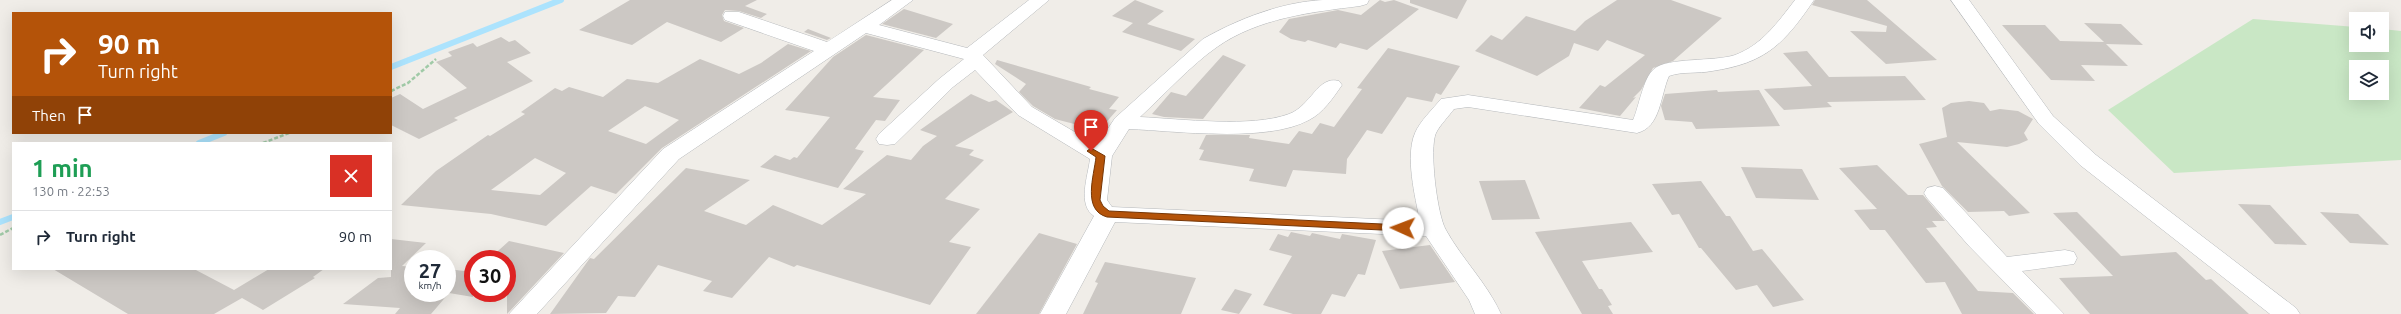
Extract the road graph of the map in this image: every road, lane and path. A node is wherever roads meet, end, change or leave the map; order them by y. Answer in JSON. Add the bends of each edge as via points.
{"nodes":[{"id":1,"x":904,"y":0,"type":"edge"},
{"id":2,"x":1040,"y":0,"type":"edge"},
{"id":3,"x":1360,"y":0,"type":"edge"},
{"id":4,"x":1805,"y":0,"type":"edge"},
{"id":5,"x":1960,"y":0,"type":"edge"},
{"id":6,"x":732,"y":16,"type":"dead end"},
{"id":7,"x":864,"y":27,"type":"junction"},
{"id":8,"x":830,"y":50,"type":"junction"},
{"id":9,"x":973,"y":57,"type":"junction"},
{"id":10,"x":436,"y":59,"type":"dead end"},
{"id":11,"x":1332,"y":85,"type":"dead end"},
{"id":12,"x":392,"y":91,"type":"edge"},
{"id":13,"x":1122,"y":122,"type":"junction"},
{"id":14,"x":286,"y":134,"type":"edge"},
{"id":15,"x":887,"y":139,"type":"dead end"},
{"id":16,"x":266,"y":142,"type":"edge"},
{"id":17,"x":1101,"y":156,"type":"junction"},
{"id":18,"x":1935,"y":193,"type":"dead end"},
{"id":19,"x":1107,"y":214,"type":"junction"},
{"id":20,"x":12,"y":229,"type":"edge"},
{"id":21,"x":1433,"y":229,"type":"junction"},
{"id":22,"x":0,"y":235,"type":"edge"},
{"id":23,"x":2065,"y":258,"type":"dead end"},
{"id":24,"x":2003,"y":265,"type":"junction"},
{"id":25,"x":522,"y":314,"type":"edge"},
{"id":26,"x":1053,"y":314,"type":"edge"},
{"id":27,"x":1488,"y":314,"type":"edge"},
{"id":28,"x":2051,"y":314,"type":"edge"},
{"id":29,"x":2287,"y":314,"type":"edge"}],
"edges":[{"from":1,"to":7,"type":"street"},
{"from":2,"to":9,"type":"street"},
{"from":3,"to":13,"type":"street","via":[[1290,12],[1226,32],[1210,43]]},
{"from":4,"to":21,"type":"street","via":[[1772,42],[1756,54],[1742,61],[1662,72],[1644,123],[1637,127],[1468,101],[1448,103],[1426,132],[1422,145],[1425,191]]},
{"from":5,"to":29,"type":"street","via":[[2046,120],[2088,160]]},
{"from":6,"to":8,"type":"street"},
{"from":7,"to":8,"type":"street"},
{"from":7,"to":9,"type":"street"},
{"from":8,"to":25,"type":"street","via":[[671,154]]},
{"from":9,"to":15,"type":"street"},
{"from":9,"to":17,"type":"street","via":[[1025,111]]},
{"from":10,"to":12,"type":"path","via":[[408,83]]},
{"from":11,"to":13,"type":"street","via":[[1310,111],[1280,124]]},
{"from":13,"to":17,"type":"street"},
{"from":14,"to":16,"type":"path"},
{"from":17,"to":19,"type":"street","via":[[1096,200],[1098,208]]},
{"from":18,"to":24,"type":"street","via":[[1977,241]]},
{"from":19,"to":21,"type":"street"},
{"from":19,"to":26,"type":"street"},
{"from":20,"to":22,"type":"path"},
{"from":21,"to":27,"type":"street","via":[[1482,298]]},
{"from":23,"to":24,"type":"street"},
{"from":24,"to":28,"type":"street"}]}
